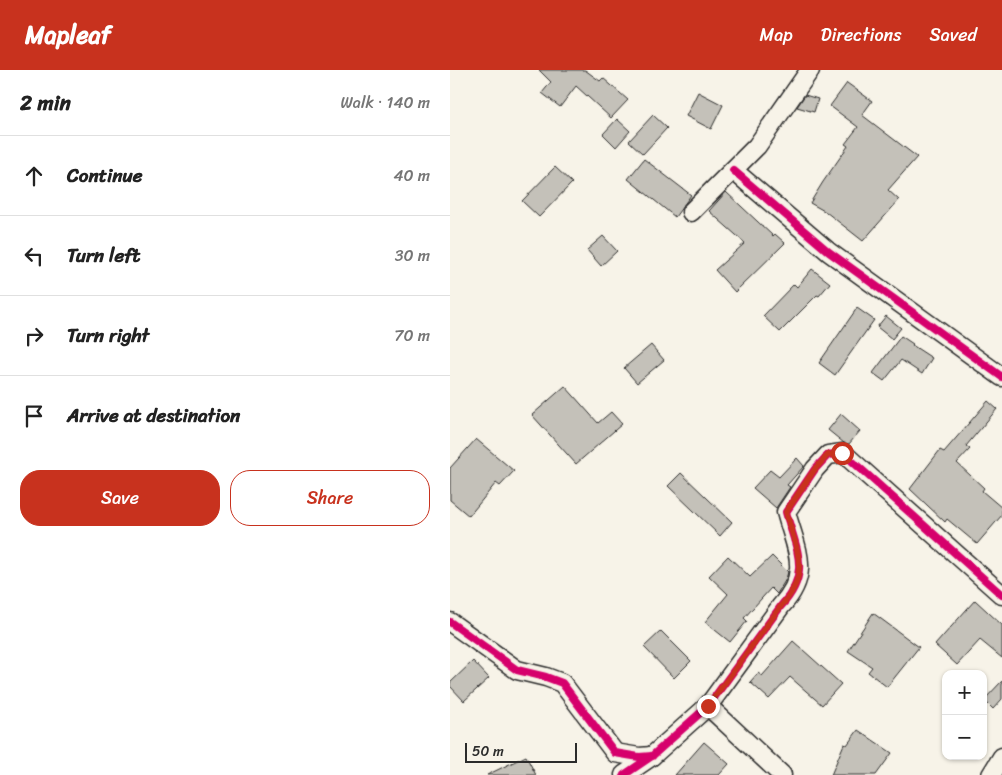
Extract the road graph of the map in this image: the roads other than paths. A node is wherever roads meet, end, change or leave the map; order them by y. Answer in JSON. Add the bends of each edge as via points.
{"nodes":[{"id":1,"x":810,"y":70,"type":"edge"},
{"id":2,"x":733,"y":170,"type":"junction"},
{"id":3,"x":691,"y":212,"type":"dead end"},
{"id":4,"x":1002,"y":377,"type":"edge"},
{"id":5,"x":1002,"y":594,"type":"edge"},
{"id":6,"x":450,"y":622,"type":"edge"},
{"id":7,"x":708,"y":706,"type":"junction"},
{"id":8,"x":652,"y":756,"type":"junction"},
{"id":9,"x":1002,"y":757,"type":"edge"},
{"id":10,"x":624,"y":775,"type":"edge"},
{"id":11,"x":782,"y":775,"type":"edge"},
{"id":12,"x":991,"y":775,"type":"edge"}],
"edges":[{"from":1,"to":2,"type":"street","via":[[757,146]]},
{"from":2,"to":3,"type":"street"},
{"from":2,"to":4,"type":"street","via":[[829,252]]},
{"from":5,"to":7,"type":"street","via":[[842,453],[828,455],[786,512],[800,557],[798,576],[790,595]]},
{"from":6,"to":8,"type":"street","via":[[517,670],[562,683],[615,753]]},
{"from":7,"to":8,"type":"street"},
{"from":7,"to":11,"type":"street"},
{"from":8,"to":10,"type":"street"},
{"from":9,"to":12,"type":"street"}]}
